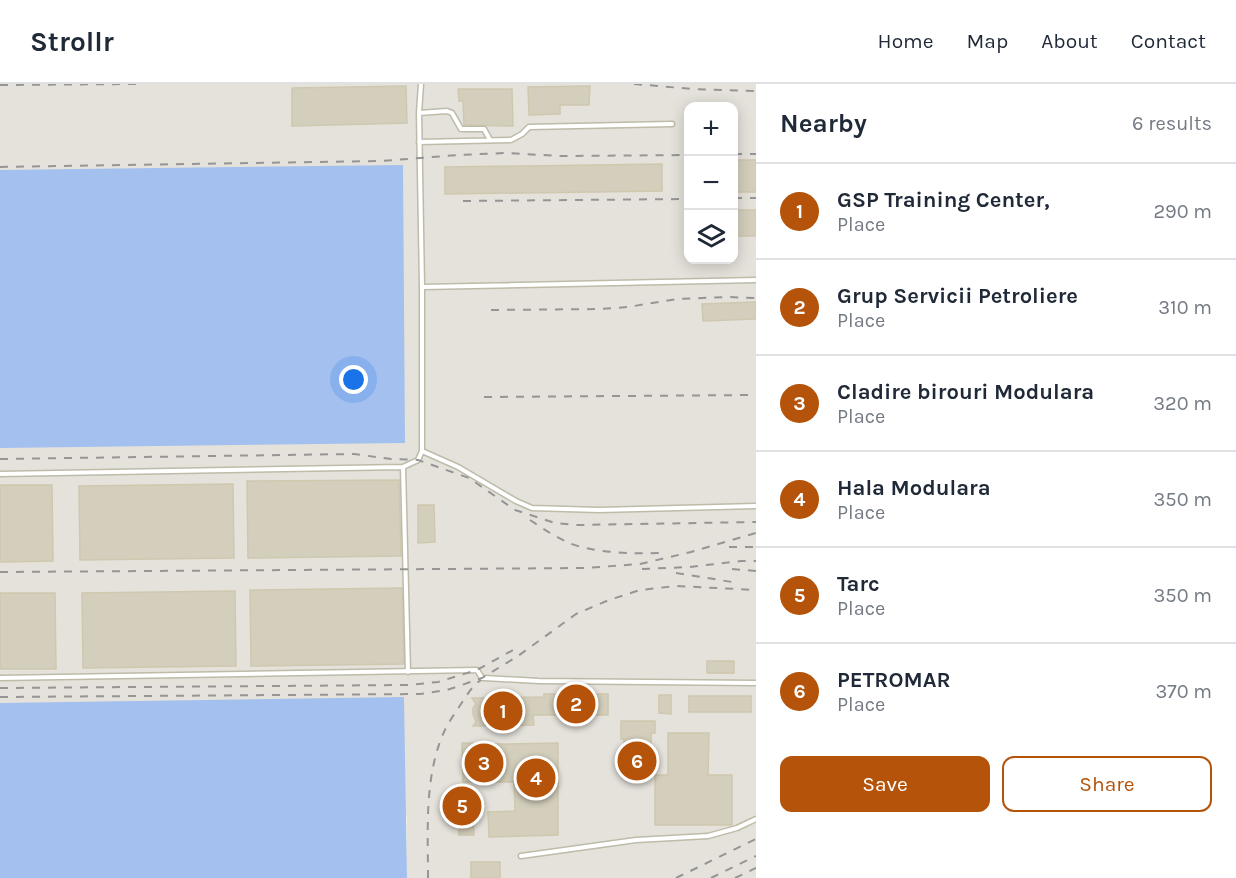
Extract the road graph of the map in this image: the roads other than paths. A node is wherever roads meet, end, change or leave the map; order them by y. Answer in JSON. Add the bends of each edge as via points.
{"nodes":[{"id":1,"x":421,"y":84,"type":"edge"},
{"id":2,"x":419,"y":113,"type":"junction"},
{"id":3,"x":672,"y":124,"type":"dead end"},
{"id":4,"x":490,"y":140,"type":"junction"},
{"id":5,"x":419,"y":142,"type":"junction"},
{"id":6,"x":756,"y":280,"type":"edge"},
{"id":7,"x":422,"y":287,"type":"junction"},
{"id":8,"x":422,"y":451,"type":"junction"},
{"id":9,"x":403,"y":467,"type":"junction"},
{"id":10,"x":0,"y":474,"type":"edge"},
{"id":11,"x":756,"y":506,"type":"edge"},
{"id":12,"x":408,"y":672,"type":"junction"},
{"id":13,"x":0,"y":678,"type":"edge"},
{"id":14,"x":756,"y":683,"type":"edge"},
{"id":15,"x":756,"y":819,"type":"edge"},
{"id":16,"x":521,"y":856,"type":"dead end"}],
"edges":[{"from":1,"to":2,"type":"lane"},
{"from":2,"to":4,"type":"lane","via":[[447,111],[461,129],[484,129]]},
{"from":2,"to":5,"type":"lane"},
{"from":3,"to":4,"type":"lane","via":[[529,127],[511,140]]},
{"from":4,"to":5,"type":"lane"},
{"from":5,"to":7,"type":"lane"},
{"from":6,"to":7,"type":"lane"},
{"from":7,"to":8,"type":"lane"},
{"from":8,"to":9,"type":"lane","via":[[418,460]]},
{"from":8,"to":11,"type":"lane","via":[[532,508]]},
{"from":9,"to":10,"type":"lane"},
{"from":9,"to":12,"type":"lane"},
{"from":12,"to":13,"type":"lane"},
{"from":12,"to":14,"type":"lane","via":[[477,670],[482,678],[539,681]]},
{"from":15,"to":16,"type":"lane","via":[[708,836],[636,840]]}]}
